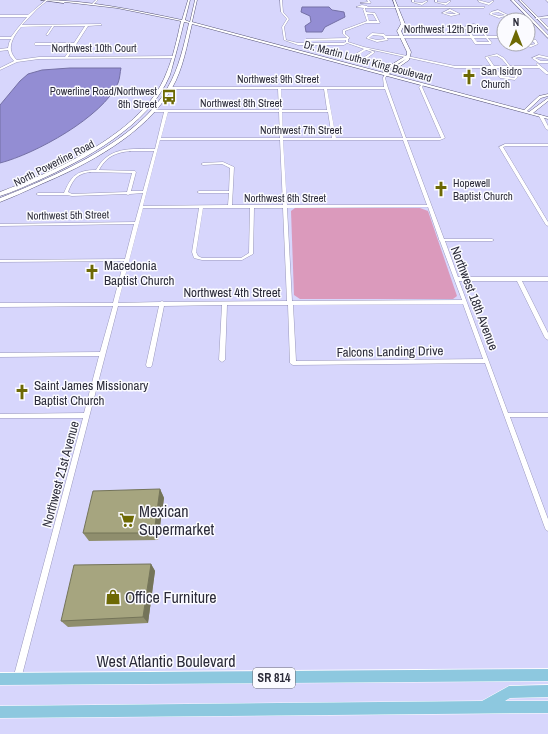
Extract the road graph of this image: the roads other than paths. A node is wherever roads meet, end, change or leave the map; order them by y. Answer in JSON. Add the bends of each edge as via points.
{"nodes":[{"id":1,"x":42,"y":0,"type":"edge"},
{"id":2,"x":47,"y":0,"type":"edge"},
{"id":3,"x":59,"y":0,"type":"edge"},
{"id":4,"x":97,"y":0,"type":"edge"},
{"id":5,"x":190,"y":0,"type":"edge"},
{"id":6,"x":196,"y":0,"type":"edge"},
{"id":7,"x":281,"y":0,"type":"edge"},
{"id":8,"x":368,"y":0,"type":"edge"},
{"id":9,"x":391,"y":0,"type":"edge"},
{"id":10,"x":394,"y":0,"type":"edge"},
{"id":11,"x":413,"y":0,"type":"edge"},
{"id":12,"x":424,"y":0,"type":"edge"},
{"id":13,"x":436,"y":0,"type":"edge"},
{"id":14,"x":447,"y":0,"type":"edge"},
{"id":15,"x":491,"y":0,"type":"edge"},
{"id":16,"x":512,"y":0,"type":"edge"},
{"id":17,"x":518,"y":0,"type":"edge"},
{"id":18,"x":479,"y":1,"type":"edge"},
{"id":19,"x":93,"y":4,"type":"junction"},
{"id":20,"x":361,"y":4,"type":"edge"},
{"id":21,"x":420,"y":4,"type":"junction"},
{"id":22,"x":445,"y":4,"type":"junction"},
{"id":23,"x":396,"y":7,"type":"junction"},
{"id":24,"x":422,"y":7,"type":"junction"},
{"id":25,"x":447,"y":7,"type":"junction"},
{"id":26,"x":484,"y":7,"type":"junction"},
{"id":27,"x":120,"y":8,"type":"junction"},
{"id":28,"x":449,"y":10,"type":"junction"},
{"id":29,"x":530,"y":12,"type":"edge"},
{"id":30,"x":365,"y":13,"type":"junction"},
{"id":31,"x":490,"y":14,"type":"junction"},
{"id":32,"x":0,"y":16,"type":"edge"},
{"id":33,"x":30,"y":16,"type":"junction"},
{"id":34,"x":536,"y":18,"type":"joint"},
{"id":35,"x":548,"y":18,"type":"edge"},
{"id":36,"x":184,"y":21,"type":"junction"},
{"id":37,"x":190,"y":22,"type":"junction"},
{"id":38,"x":366,"y":22,"type":"junction"},
{"id":39,"x":54,"y":25,"type":"junction"},
{"id":40,"x":87,"y":25,"type":"junction"},
{"id":41,"x":101,"y":25,"type":"dead end"},
{"id":42,"x":22,"y":26,"type":"junction"},
{"id":43,"x":548,"y":31,"type":"edge"},
{"id":44,"x":543,"y":32,"type":"junction"},
{"id":45,"x":47,"y":34,"type":"dead end"},
{"id":46,"x":387,"y":37,"type":"junction"},
{"id":47,"x":402,"y":37,"type":"junction"},
{"id":48,"x":472,"y":37,"type":"junction"},
{"id":49,"x":488,"y":37,"type":"junction"},
{"id":50,"x":496,"y":37,"type":"edge"},
{"id":51,"x":548,"y":37,"type":"edge"},
{"id":52,"x":0,"y":38,"type":"edge"},
{"id":53,"x":11,"y":38,"type":"junction"},
{"id":54,"x":347,"y":41,"type":"junction"},
{"id":55,"x":35,"y":44,"type":"dead end"},
{"id":56,"x":74,"y":44,"type":"junction"},
{"id":57,"x":365,"y":49,"type":"junction"},
{"id":58,"x":0,"y":50,"type":"edge"},
{"id":59,"x":8,"y":50,"type":"junction"},
{"id":60,"x":408,"y":56,"type":"junction"},
{"id":61,"x":173,"y":57,"type":"junction"},
{"id":62,"x":66,"y":58,"type":"junction"},
{"id":63,"x":533,"y":58,"type":"junction"},
{"id":64,"x":548,"y":58,"type":"edge"},
{"id":65,"x":16,"y":61,"type":"junction"},
{"id":66,"x":548,"y":62,"type":"edge"},
{"id":67,"x":179,"y":64,"type":"junction"},
{"id":68,"x":493,"y":67,"type":"junction"},
{"id":69,"x":509,"y":67,"type":"junction"},
{"id":70,"x":538,"y":67,"type":"junction"},
{"id":71,"x":0,"y":69,"type":"edge"},
{"id":72,"x":386,"y":73,"type":"junction"},
{"id":73,"x":548,"y":74,"type":"edge"},
{"id":74,"x":422,"y":84,"type":"junction"},
{"id":75,"x":170,"y":88,"type":"junction"},
{"id":76,"x":279,"y":88,"type":"junction"},
{"id":77,"x":325,"y":88,"type":"junction"},
{"id":78,"x":386,"y":88,"type":"junction"},
{"id":79,"x":548,"y":95,"type":"edge"},
{"id":80,"x":548,"y":99,"type":"edge"},
{"id":81,"x":149,"y":105,"type":"junction"},
{"id":82,"x":145,"y":109,"type":"junction"},
{"id":83,"x":526,"y":110,"type":"junction"},
{"id":84,"x":153,"y":111,"type":"junction"},
{"id":85,"x":329,"y":111,"type":"junction"},
{"id":86,"x":166,"y":112,"type":"junction"},
{"id":87,"x":280,"y":112,"type":"junction"},
{"id":88,"x":532,"y":112,"type":"junction"},
{"id":89,"x":148,"y":115,"type":"junction"},
{"id":90,"x":548,"y":115,"type":"edge"},
{"id":91,"x":541,"y":116,"type":"junction"},
{"id":92,"x":548,"y":118,"type":"edge"},
{"id":93,"x":548,"y":129,"type":"edge"},
{"id":94,"x":159,"y":139,"type":"junction"},
{"id":95,"x":281,"y":139,"type":"junction"},
{"id":96,"x":334,"y":139,"type":"junction"},
{"id":97,"x":404,"y":139,"type":"junction"},
{"id":98,"x":548,"y":145,"type":"edge"},
{"id":99,"x":156,"y":150,"type":"junction"},
{"id":100,"x":90,"y":151,"type":"junction"},
{"id":101,"x":80,"y":157,"type":"junction"},
{"id":102,"x":88,"y":159,"type":"junction"},
{"id":103,"x":203,"y":164,"type":"dead end"},
{"id":104,"x":78,"y":165,"type":"junction"},
{"id":105,"x":97,"y":171,"type":"junction"},
{"id":106,"x":199,"y":192,"type":"dead end"},
{"id":107,"x":230,"y":192,"type":"junction"},
{"id":108,"x":145,"y":193,"type":"junction"},
{"id":109,"x":0,"y":194,"type":"edge"},
{"id":110,"x":38,"y":194,"type":"dead end"},
{"id":111,"x":66,"y":194,"type":"junction"},
{"id":112,"x":128,"y":194,"type":"junction"},
{"id":113,"x":0,"y":200,"type":"edge"},
{"id":114,"x":429,"y":206,"type":"junction"},
{"id":115,"x":141,"y":207,"type":"junction"},
{"id":116,"x":201,"y":207,"type":"junction"},
{"id":117,"x":230,"y":207,"type":"junction"},
{"id":118,"x":252,"y":207,"type":"junction"},
{"id":119,"x":285,"y":207,"type":"junction"},
{"id":120,"x":137,"y":223,"type":"junction"},
{"id":121,"x":0,"y":225,"type":"edge"},
{"id":122,"x":548,"y":225,"type":"edge"},
{"id":123,"x":441,"y":240,"type":"junction"},
{"id":124,"x":492,"y":240,"type":"dead end"},
{"id":125,"x":127,"y":260,"type":"junction"},
{"id":126,"x":0,"y":262,"type":"edge"},
{"id":127,"x":456,"y":279,"type":"junction"},
{"id":128,"x":519,"y":280,"type":"junction"},
{"id":129,"x":548,"y":280,"type":"edge"},
{"id":130,"x":464,"y":302,"type":"junction"},
{"id":131,"x":116,"y":303,"type":"junction"},
{"id":132,"x":162,"y":303,"type":"junction"},
{"id":133,"x":225,"y":303,"type":"junction"},
{"id":134,"x":290,"y":303,"type":"junction"},
{"id":135,"x":0,"y":305,"type":"edge"},
{"id":136,"x":548,"y":338,"type":"edge"},
{"id":137,"x":102,"y":354,"type":"junction"},
{"id":138,"x":0,"y":355,"type":"edge"},
{"id":139,"x":222,"y":360,"type":"dead end"},
{"id":140,"x":486,"y":361,"type":"junction"},
{"id":141,"x":149,"y":365,"type":"dead end"},
{"id":142,"x":87,"y":415,"type":"junction"},
{"id":143,"x":506,"y":415,"type":"junction"},
{"id":144,"x":548,"y":415,"type":"edge"},
{"id":145,"x":0,"y":416,"type":"edge"},
{"id":146,"x":548,"y":528,"type":"edge"},
{"id":147,"x":548,"y":675,"type":"edge"},
{"id":148,"x":17,"y":678,"type":"junction"},
{"id":149,"x":0,"y":679,"type":"edge"},
{"id":150,"x":548,"y":692,"type":"edge"},
{"id":151,"x":548,"y":707,"type":"edge"},
{"id":152,"x":483,"y":708,"type":"junction"},
{"id":153,"x":0,"y":712,"type":"edge"}],
"edges":[{"from":1,"to":2,"type":"main road","name":"Dr. Martin Luther King Boulevard"},
{"from":2,"to":27,"type":"main road","name":"Dr. Martin Luther King Boulevard"},
{"from":2,"to":33,"type":"street"},
{"from":3,"to":19,"type":"main road","name":"Dr. Martin Luther King Boulevard"},
{"from":4,"to":19,"type":"street"},
{"from":5,"to":36,"type":"main road","name":"North Powerline Road"},
{"from":6,"to":37,"type":"main road","name":"North Powerline Road"},
{"from":7,"to":54,"type":"street","via":[[282,12],[288,19],[283,27],[285,40],[294,44],[344,44]]},
{"from":8,"to":20,"type":"street","via":[[370,3]]},
{"from":9,"to":23,"type":"main road"},
{"from":10,"to":23,"type":"main road"},
{"from":11,"to":21,"type":"street"},
{"from":12,"to":21,"type":"street","via":[[427,2]]},
{"from":13,"to":22,"type":"street"},
{"from":14,"to":22,"type":"street","via":[[450,2]]},
{"from":15,"to":18,"type":"street","via":[[493,3]]},
{"from":16,"to":44,"type":"main road"},
{"from":17,"to":29,"type":"main road"},
{"from":18,"to":26,"type":"street"},
{"from":19,"to":27,"type":"main road","name":"Dr. Martin Luther King Boulevard"},
{"from":20,"to":23,"type":"street","via":[[367,7]]},
{"from":20,"to":30,"type":"street"},
{"from":21,"to":24,"type":"street"},
{"from":22,"to":25,"type":"street"},
{"from":23,"to":24,"type":"street"},
{"from":23,"to":47,"type":"main road","via":[[403,22],[399,31]]},
{"from":24,"to":25,"type":"street"},
{"from":25,"to":26,"type":"street"},
{"from":25,"to":28,"type":"street"},
{"from":26,"to":31,"type":"street"},
{"from":27,"to":36,"type":"main road","name":"Dr. Martin Luther King Boulevard"},
{"from":28,"to":28,"type":"street","via":[[443,13],[459,14]]},
{"from":30,"to":38,"type":"street","via":[[368,21]]},
{"from":30,"to":38,"type":"street","via":[[374,13],[378,22]]},
{"from":31,"to":31,"type":"street","via":[[499,17],[506,15],[498,11]]},
{"from":32,"to":33,"type":"street"},
{"from":33,"to":42,"type":"street"},
{"from":34,"to":35,"type":"street"},
{"from":34,"to":43,"type":"main road"},
{"from":36,"to":37,"type":"main road","name":"Dr. Martin Luther King Boulevard"},
{"from":36,"to":61,"type":"main road","name":"North Powerline Road"},
{"from":37,"to":67,"type":"main road","name":"North Powerline Road"},
{"from":37,"to":72,"type":"main road","name":"Dr. Martin Luther King Boulevard"},
{"from":38,"to":54,"type":"street","via":[[344,31],[348,37]]},
{"from":39,"to":40,"type":"street"},
{"from":39,"to":42,"type":"street"},
{"from":39,"to":45,"type":"street"},
{"from":40,"to":41,"type":"street"},
{"from":40,"to":56,"type":"street"},
{"from":42,"to":53,"type":"street"},
{"from":43,"to":44,"type":"street"},
{"from":44,"to":51,"type":"main road"},
{"from":46,"to":46,"type":"street","via":[[378,34],[366,37],[377,41],[386,40]]},
{"from":46,"to":47,"type":"street","name":"Northwest 12th Drive"},
{"from":47,"to":48,"type":"street","name":"Northwest 12th Drive"},
{"from":47,"to":60,"type":"main road","via":[[409,52]]},
{"from":48,"to":49,"type":"street","name":"Northwest 12th Drive"},
{"from":48,"to":49,"type":"street","via":[[478,44],[491,44]]},
{"from":48,"to":49,"type":"street","via":[[465,26],[478,26]]},
{"from":49,"to":50,"type":"street","name":"Northwest 12th Drive"},
{"from":52,"to":53,"type":"street"},
{"from":53,"to":59,"type":"street"},
{"from":54,"to":57,"type":"street"},
{"from":55,"to":56,"type":"street"},
{"from":56,"to":62,"type":"street"},
{"from":57,"to":57,"type":"street","via":[[374,52],[364,59],[354,58]]},
{"from":57,"to":60,"type":"street","via":[[375,48]]},
{"from":58,"to":59,"type":"street"},
{"from":59,"to":65,"type":"street"},
{"from":60,"to":68,"type":"street","via":[[455,67]]},
{"from":60,"to":72,"type":"main road","via":[[408,59]]},
{"from":61,"to":62,"type":"street","name":"Northwest 10th Court"},
{"from":61,"to":67,"type":"main road"},
{"from":61,"to":81,"type":"main road","name":"North Powerline Road","via":[[163,87]]},
{"from":62,"to":65,"type":"street","name":"Northwest 10th Court"},
{"from":63,"to":64,"type":"street"},
{"from":63,"to":66,"type":"street"},
{"from":63,"to":70,"type":"street"},
{"from":65,"to":71,"type":"street","name":"Northwest 10th Court"},
{"from":67,"to":75,"type":"main road","name":"North Powerline Road"},
{"from":68,"to":69,"type":"street"},
{"from":68,"to":69,"type":"street","via":[[486,56],[500,56]]},
{"from":68,"to":69,"type":"street","via":[[501,77],[515,79]]},
{"from":69,"to":70,"type":"street"},
{"from":70,"to":73,"type":"street"},
{"from":72,"to":74,"type":"main road","name":"Dr. Martin Luther King Boulevard"},
{"from":72,"to":78,"type":"street","name":"Northwest 18th Avenue"},
{"from":72,"to":83,"type":"main road","name":"Dr. Martin Luther King Boulevard"},
{"from":74,"to":83,"type":"main road","name":"Dr. Martin Luther King Boulevard"},
{"from":74,"to":97,"type":"street","name":"Northwest 7th Street","via":[[420,87],[443,138]]},
{"from":75,"to":76,"type":"street","name":"Northwest 9th Street"},
{"from":75,"to":84,"type":"main road","name":"North Powerline Road"},
{"from":76,"to":77,"type":"street","name":"Northwest 9th Street"},
{"from":76,"to":87,"type":"street"},
{"from":77,"to":78,"type":"street","name":"Northwest 9th Street"},
{"from":77,"to":85,"type":"street"},
{"from":78,"to":97,"type":"street","name":"Northwest 18th Avenue"},
{"from":79,"to":83,"type":"main road","via":[[540,97]]},
{"from":80,"to":88,"type":"main road"},
{"from":81,"to":82,"type":"main road","name":"North Powerline Road"},
{"from":81,"to":84,"type":"main road"},
{"from":82,"to":89,"type":"main road"},
{"from":82,"to":100,"type":"main road","name":"North Powerline Road","via":[[126,127]]},
{"from":83,"to":88,"type":"main road","name":"Dr. Martin Luther King Boulevard"},
{"from":84,"to":86,"type":"street","name":"Northwest 8th Street"},
{"from":84,"to":89,"type":"main road","name":"North Powerline Road"},
{"from":85,"to":87,"type":"street","name":"Northwest 8th Street"},
{"from":85,"to":96,"type":"street"},
{"from":86,"to":87,"type":"street","name":"Northwest 8th Street"},
{"from":86,"to":94,"type":"street","name":"Northwest 21st Avenue"},
{"from":87,"to":95,"type":"street"},
{"from":88,"to":90,"type":"main road","name":"Dr. Martin Luther King Boulevard"},
{"from":88,"to":91,"type":"main road","name":"Dr. Martin Luther King Boulevard"},
{"from":89,"to":102,"type":"main road","name":"North Powerline Road","via":[[119,140]]},
{"from":90,"to":91,"type":"main road"},
{"from":91,"to":92,"type":"main road","name":"Dr. Martin Luther King Boulevard"},
{"from":91,"to":93,"type":"street"},
{"from":94,"to":95,"type":"street","name":"Northwest 7th Street"},
{"from":94,"to":99,"type":"street","name":"Northwest 21st Avenue"},
{"from":95,"to":96,"type":"street","name":"Northwest 7th Street"},
{"from":95,"to":119,"type":"street"},
{"from":96,"to":97,"type":"street","name":"Northwest 7th Street"},
{"from":97,"to":114,"type":"street","name":"Northwest 18th Avenue"},
{"from":98,"to":122,"type":"street","via":[[503,146],[502,149]]},
{"from":99,"to":105,"type":"street","via":[[120,150],[101,162]]},
{"from":99,"to":108,"type":"street","name":"Northwest 21st Avenue"},
{"from":100,"to":101,"type":"main road","name":"North Powerline Road"},
{"from":100,"to":102,"type":"main road"},
{"from":101,"to":104,"type":"main road"},
{"from":101,"to":109,"type":"main road","name":"North Powerline Road","via":[[46,175]]},
{"from":102,"to":104,"type":"main road","name":"North Powerline Road"},
{"from":103,"to":107,"type":"street","via":[[223,163],[232,167]]},
{"from":104,"to":113,"type":"main road","name":"North Powerline Road"},
{"from":105,"to":111,"type":"street","via":[[84,171],[74,176]]},
{"from":105,"to":112,"type":"street","via":[[133,171]]},
{"from":106,"to":107,"type":"street"},
{"from":107,"to":117,"type":"street"},
{"from":108,"to":112,"type":"street"},
{"from":108,"to":115,"type":"street","name":"Northwest 21st Avenue"},
{"from":110,"to":111,"type":"street"},
{"from":111,"to":112,"type":"street"},
{"from":114,"to":119,"type":"street","name":"Northwest 6th Street"},
{"from":114,"to":123,"type":"street","name":"Northwest 18th Avenue"},
{"from":115,"to":116,"type":"street","name":"Northwest 6th Street"},
{"from":115,"to":120,"type":"street","name":"Northwest 21st Avenue"},
{"from":116,"to":117,"type":"street","name":"Northwest 6th Street"},
{"from":116,"to":118,"type":"street","via":[[194,252],[196,257],[202,259],[242,259],[251,254]]},
{"from":117,"to":118,"type":"street","name":"Northwest 6th Street"},
{"from":118,"to":119,"type":"street","name":"Northwest 6th Street"},
{"from":119,"to":134,"type":"street"},
{"from":120,"to":121,"type":"street","name":"Northwest 5th Street"},
{"from":120,"to":125,"type":"street","name":"Northwest 21st Avenue"},
{"from":123,"to":124,"type":"street"},
{"from":123,"to":127,"type":"street","name":"Northwest 18th Avenue"},
{"from":125,"to":126,"type":"street"},
{"from":125,"to":131,"type":"street","name":"Northwest 21st Avenue"},
{"from":127,"to":128,"type":"street"},
{"from":127,"to":130,"type":"street","name":"Northwest 18th Avenue"},
{"from":128,"to":129,"type":"street"},
{"from":128,"to":136,"type":"street"},
{"from":130,"to":134,"type":"street","name":"Northwest 4th Street"},
{"from":130,"to":140,"type":"street","name":"Northwest 18th Avenue"},
{"from":131,"to":132,"type":"street","name":"Northwest 4th Street"},
{"from":131,"to":135,"type":"street","name":"Northwest 4th Street"},
{"from":131,"to":137,"type":"street","name":"Northwest 21st Avenue"},
{"from":132,"to":133,"type":"street","name":"Northwest 4th Street"},
{"from":132,"to":141,"type":"street"},
{"from":133,"to":134,"type":"street","name":"Northwest 4th Street"},
{"from":133,"to":139,"type":"street"},
{"from":134,"to":140,"type":"street","name":"Falcons Landing Drive","via":[[293,364]]},
{"from":137,"to":138,"type":"street"},
{"from":137,"to":142,"type":"street","name":"Northwest 21st Avenue"},
{"from":140,"to":143,"type":"street","name":"Northwest 18th Avenue"},
{"from":142,"to":145,"type":"street"},
{"from":142,"to":148,"type":"street","name":"Northwest 21st Avenue"},
{"from":143,"to":144,"type":"street"},
{"from":143,"to":146,"type":"street","name":"Northwest 18th Avenue"},
{"from":147,"to":148,"type":"main road","name":"West Atlantic Boulevard","number":"SR 814"},
{"from":148,"to":149,"type":"main road","name":"West Atlantic Boulevard","number":"SR 814"},
{"from":150,"to":152,"type":"main road","via":[[509,692]]},
{"from":151,"to":152,"type":"main road"},
{"from":152,"to":153,"type":"main road"}]}
